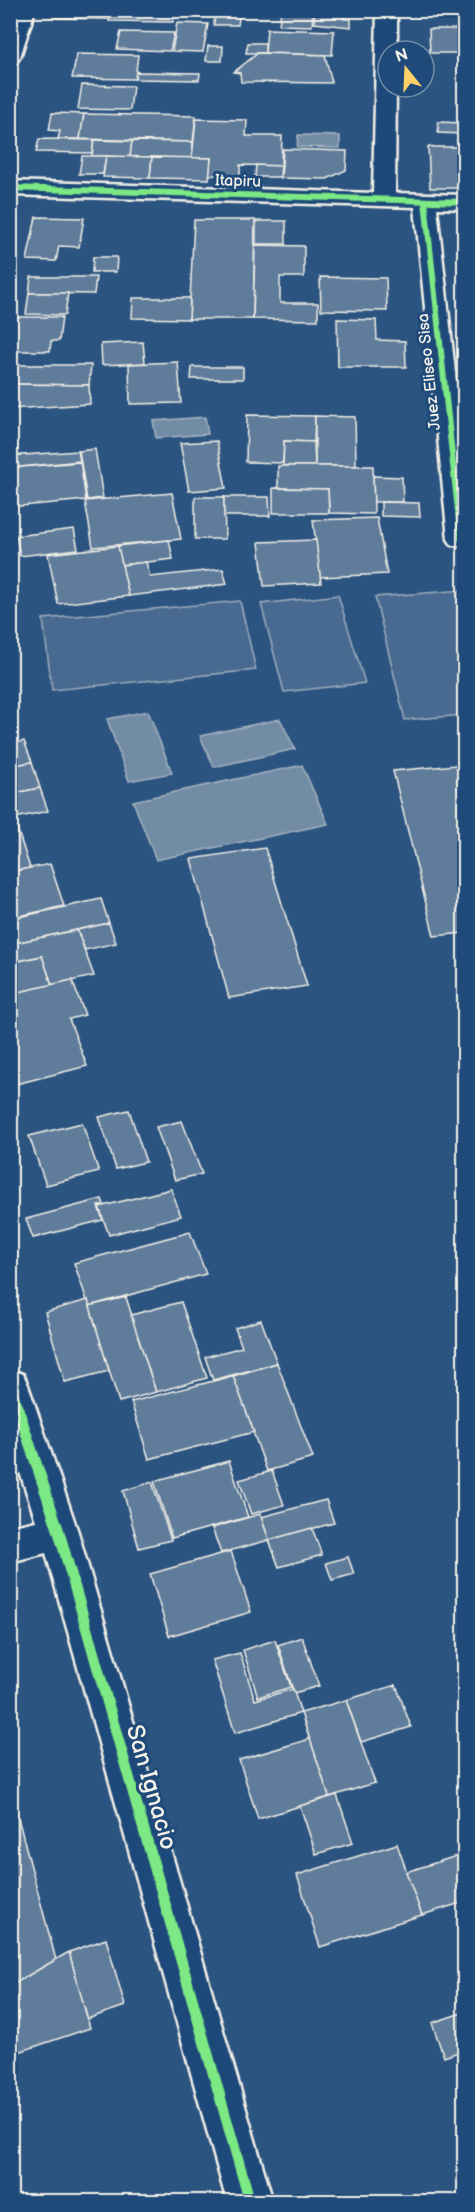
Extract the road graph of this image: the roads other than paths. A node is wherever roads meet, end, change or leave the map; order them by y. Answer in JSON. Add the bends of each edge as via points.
{"nodes":[{"id":1,"x":25,"y":10,"type":"edge"},
{"id":2,"x":387,"y":10,"type":"edge"},
{"id":3,"x":10,"y":57,"type":"edge"},
{"id":4,"x":10,"y":189,"type":"edge"},
{"id":5,"x":384,"y":199,"type":"junction"},
{"id":6,"x":425,"y":201,"type":"junction"},
{"id":7,"x":465,"y":202,"type":"edge"},
{"id":8,"x":461,"y":539,"type":"dead end"},
{"id":9,"x":10,"y":1385,"type":"edge"},
{"id":10,"x":59,"y":1532,"type":"junction"},
{"id":11,"x":10,"y":1545,"type":"edge"},
{"id":12,"x":250,"y":2202,"type":"edge"}],
"edges":[{"from":1,"to":3,"type":"street"},
{"from":2,"to":5,"type":"street"},
{"from":4,"to":5,"type":"street","name":"Itapiru"},
{"from":5,"to":6,"type":"street","name":"Itapiru"},
{"from":6,"to":7,"type":"street","name":"Itapiru"},
{"from":6,"to":8,"type":"street","name":"Juez Eliseo Sisa"},
{"from":9,"to":10,"type":"street","name":"San Ignacio"},
{"from":10,"to":11,"type":"street"},
{"from":10,"to":12,"type":"street","name":"San Ignacio"}]}
